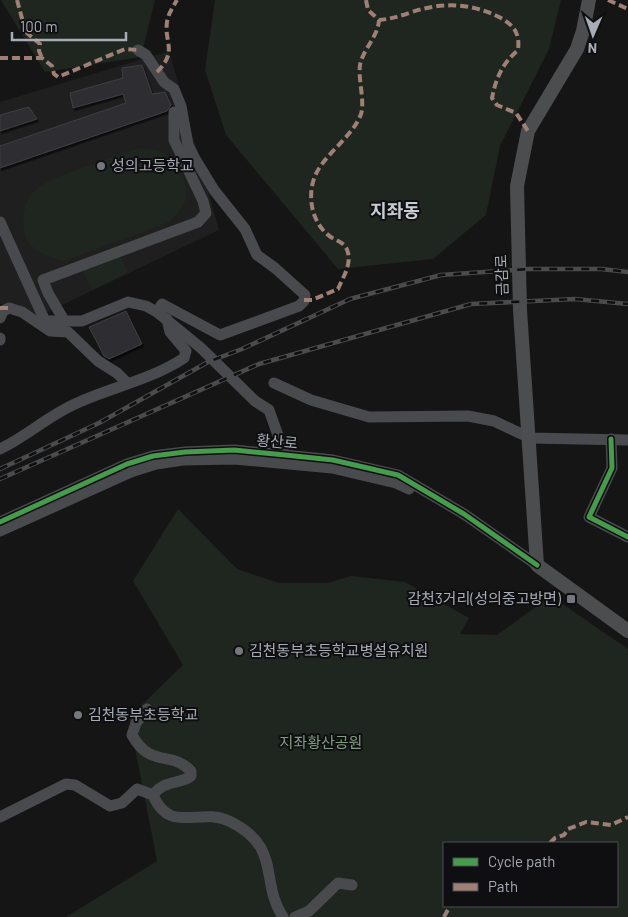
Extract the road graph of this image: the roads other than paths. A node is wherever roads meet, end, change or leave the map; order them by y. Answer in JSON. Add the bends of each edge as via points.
{"nodes":[{"id":1,"x":589,"y":0,"type":"edge"},
{"id":2,"x":138,"y":50,"type":"dead end"},
{"id":3,"x":174,"y":112,"type":"dead end"},
{"id":4,"x":0,"y":222,"type":"edge"},
{"id":5,"x":157,"y":312,"type":"junction"},
{"id":6,"x":0,"y":318,"type":"edge"},
{"id":7,"x":168,"y":319,"type":"junction"},
{"id":8,"x":66,"y":322,"type":"junction"},
{"id":9,"x":274,"y":383,"type":"dead end"},
{"id":10,"x":127,"y":384,"type":"junction"},
{"id":11,"x":530,"y":438,"type":"junction"},
{"id":12,"x":611,"y":439,"type":"junction"},
{"id":13,"x":628,"y":440,"type":"edge"},
{"id":14,"x":0,"y":449,"type":"edge"},
{"id":15,"x":285,"y":454,"type":"junction"},
{"id":16,"x":0,"y":522,"type":"edge"},
{"id":17,"x":0,"y":531,"type":"edge"},
{"id":18,"x":628,"y":537,"type":"edge"},
{"id":19,"x":537,"y":565,"type":"junction"},
{"id":20,"x":628,"y":631,"type":"edge"},
{"id":21,"x":147,"y":710,"type":"dead end"},
{"id":22,"x":152,"y":795,"type":"junction"},
{"id":23,"x":0,"y":817,"type":"edge"},
{"id":24,"x":352,"y":886,"type":"dead end"},
{"id":25,"x":283,"y":917,"type":"edge"},
{"id":26,"x":295,"y":917,"type":"edge"}],
"edges":[{"from":1,"to":11,"type":"main road","name":"금감로","via":[[577,49],[528,131],[517,186],[520,310]]},
{"from":2,"to":5,"type":"street","via":[[146,55],[164,82],[174,89],[194,158],[245,229],[257,256],[276,268],[305,295],[299,306],[220,335],[162,304]]},
{"from":3,"to":8,"type":"street","via":[[174,140],[206,213],[198,222],[43,280]]},
{"from":4,"to":8,"type":"street","via":[[45,321]]},
{"from":5,"to":7,"type":"street"},
{"from":5,"to":8,"type":"street","via":[[128,302],[82,321]]},
{"from":6,"to":10,"type":"street","via":[[8,308],[16,309],[50,331],[68,332]]},
{"from":7,"to":10,"type":"street","via":[[170,332],[187,355],[163,372]]},
{"from":7,"to":15,"type":"street","via":[[255,401],[269,410]]},
{"from":9,"to":11,"type":"street","via":[[311,400],[369,417],[468,416],[494,421]]},
{"from":10,"to":14,"type":"street","via":[[55,414]]},
{"from":11,"to":12,"type":"street"},
{"from":11,"to":19,"type":"main road","name":"금감로"},
{"from":12,"to":13,"type":"street"},
{"from":12,"to":18,"type":"street","via":[[612,468],[590,517]]},
{"from":15,"to":16,"type":"street","name":"황산로","via":[[234,450],[153,456],[128,464]]},
{"from":15,"to":19,"type":"street","name":"황산로","via":[[333,460],[398,475],[440,498]]},
{"from":17,"to":19,"type":"street","name":"황산로","via":[[131,472],[156,464],[234,459],[332,468],[396,483]]},
{"from":19,"to":20,"type":"main road","name":"황산로"},
{"from":21,"to":22,"type":"street","via":[[136,723],[132,735],[139,748],[152,757],[184,764],[191,771],[186,780],[158,788]]},
{"from":22,"to":23,"type":"street","via":[[137,789],[122,803],[110,806],[75,785],[66,784]]},
{"from":22,"to":25,"type":"street","via":[[165,814],[175,818],[211,817],[228,821],[256,842],[266,855],[278,909]]},
{"from":24,"to":26,"type":"street","via":[[338,883],[309,911]]}]}
